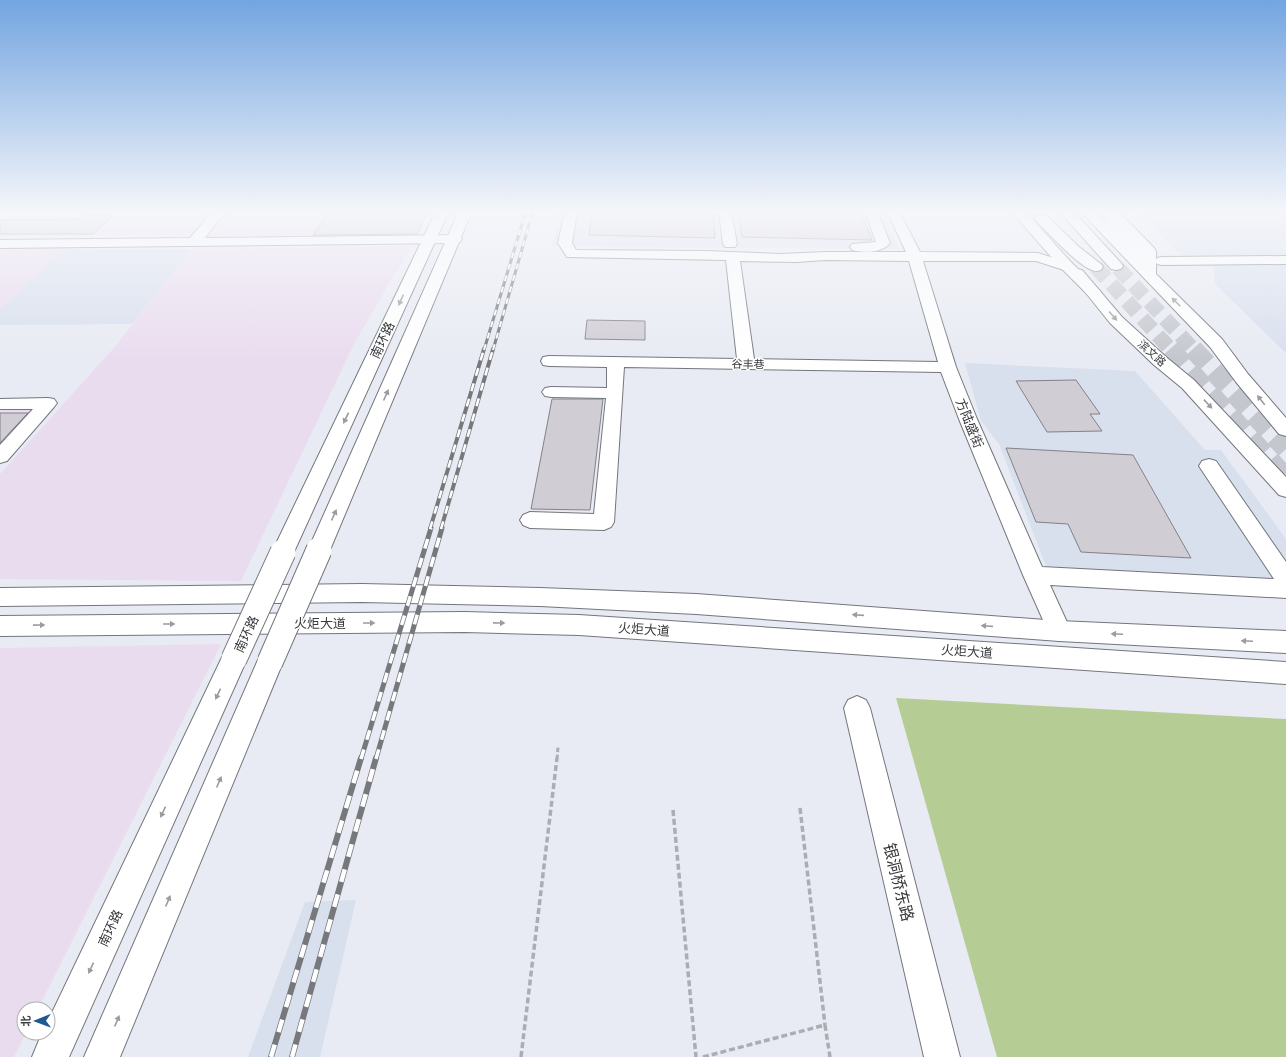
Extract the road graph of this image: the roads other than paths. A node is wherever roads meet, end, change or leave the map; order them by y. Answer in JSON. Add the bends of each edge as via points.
{"nodes":[{"id":1,"x":420,"y":260,"type":"edge"},
{"id":2,"x":446,"y":260,"type":"edge"},
{"id":3,"x":732,"y":260,"type":"edge"},
{"id":4,"x":916,"y":260,"type":"edge"},
{"id":5,"x":1045,"y":260,"type":"edge"},
{"id":6,"x":1061,"y":260,"type":"edge"},
{"id":7,"x":1066,"y":260,"type":"edge"},
{"id":8,"x":1087,"y":260,"type":"edge"},
{"id":9,"x":1090,"y":260,"type":"edge"},
{"id":10,"x":1111,"y":260,"type":"edge"},
{"id":11,"x":1114,"y":260,"type":"edge"},
{"id":12,"x":1137,"y":260,"type":"edge"},
{"id":13,"x":1142,"y":260,"type":"edge"},
{"id":14,"x":1149,"y":260,"type":"edge"},
{"id":15,"x":1245,"y":260,"type":"edge"},
{"id":16,"x":1162,"y":261,"type":"joint"},
{"id":17,"x":1067,"y":267,"type":"junction"},
{"id":18,"x":1149,"y":272,"type":"junction"},
{"id":19,"x":1093,"y":292,"type":"junction"},
{"id":20,"x":549,"y":361,"type":"dead end"},
{"id":21,"x":616,"y":362,"type":"junction"},
{"id":22,"x":746,"y":364,"type":"junction"},
{"id":23,"x":948,"y":367,"type":"junction"},
{"id":24,"x":551,"y":392,"type":"dead end"},
{"id":25,"x":615,"y":393,"type":"junction"},
{"id":26,"x":0,"y":404,"type":"edge"},
{"id":27,"x":1286,"y":430,"type":"edge"},
{"id":28,"x":0,"y":457,"type":"edge"},
{"id":29,"x":1210,"y":466,"type":"dead end"},
{"id":30,"x":1286,"y":490,"type":"edge"},
{"id":31,"x":530,"y":520,"type":"dead end"},
{"id":32,"x":1034,"y":575,"type":"junction"},
{"id":33,"x":1286,"y":580,"type":"edge"},
{"id":34,"x":1286,"y":589,"type":"edge"},
{"id":35,"x":0,"y":597,"type":"edge"},
{"id":36,"x":0,"y":626,"type":"edge"},
{"id":37,"x":1059,"y":631,"type":"junction"},
{"id":38,"x":1286,"y":642,"type":"edge"},
{"id":39,"x":1286,"y":673,"type":"edge"},
{"id":40,"x":857,"y":708,"type":"dead end"},
{"id":41,"x":50,"y":1057,"type":"edge"},
{"id":42,"x":102,"y":1057,"type":"edge"},
{"id":43,"x":942,"y":1057,"type":"edge"}],
"edges":[{"from":1,"to":41,"type":"main road","name":"南环路","one_way":true,"bridge":true},
{"from":42,"to":2,"type":"main road","name":"南环路","one_way":true,"bridge":true,"via":[[270,662]]},
{"from":3,"to":22,"type":"street"},
{"from":4,"to":23,"type":"street","name":"方陆盛街"},
{"from":5,"to":17,"type":"street"},
{"from":6,"to":17,"type":"main road"},
{"from":7,"to":19,"type":"main road","name":"滨文路"},
{"from":8,"to":9,"type":"main road","via":[[1096,267]]},
{"from":10,"to":11,"type":"main road","via":[[1116,266]]},
{"from":12,"to":18,"type":"main road"},
{"from":13,"to":18,"type":"main road"},
{"from":14,"to":18,"type":"main road"},
{"from":15,"to":16,"type":"street"},
{"from":16,"to":18,"type":"street","via":[[1158,268]]},
{"from":17,"to":19,"type":"main road"},
{"from":27,"to":18,"type":"main road","one_way":true,"via":[[1216,343]]},
{"from":19,"to":30,"type":"main road","name":"滨文路","one_way":true,"via":[[1122,325],[1206,402]]},
{"from":20,"to":21,"type":"street","name":"谷丰巷"},
{"from":21,"to":22,"type":"street","name":"谷丰巷"},
{"from":21,"to":25,"type":"street"},
{"from":22,"to":23,"type":"street","name":"谷丰巷"},
{"from":23,"to":32,"type":"street","name":"方陆盛街"},
{"from":24,"to":25,"type":"street"},
{"from":25,"to":31,"type":"street","via":[[604,522]]},
{"from":26,"to":28,"type":"street","via":[[48,403]]},
{"from":29,"to":33,"type":"street"},
{"from":32,"to":34,"type":"street"},
{"from":32,"to":37,"type":"street","name":"方陆盛街"},
{"from":37,"to":35,"type":"main road","name":"火炬大道","one_way":true,"via":[[696,604],[540,597],[362,593]]},
{"from":36,"to":39,"type":"main road","name":"火炬大道","one_way":true,"via":[[465,622],[572,624]]},
{"from":38,"to":37,"type":"main road","name":"火炬大道","one_way":true},
{"from":40,"to":43,"type":"street","name":"银洞桥东路"}]}
